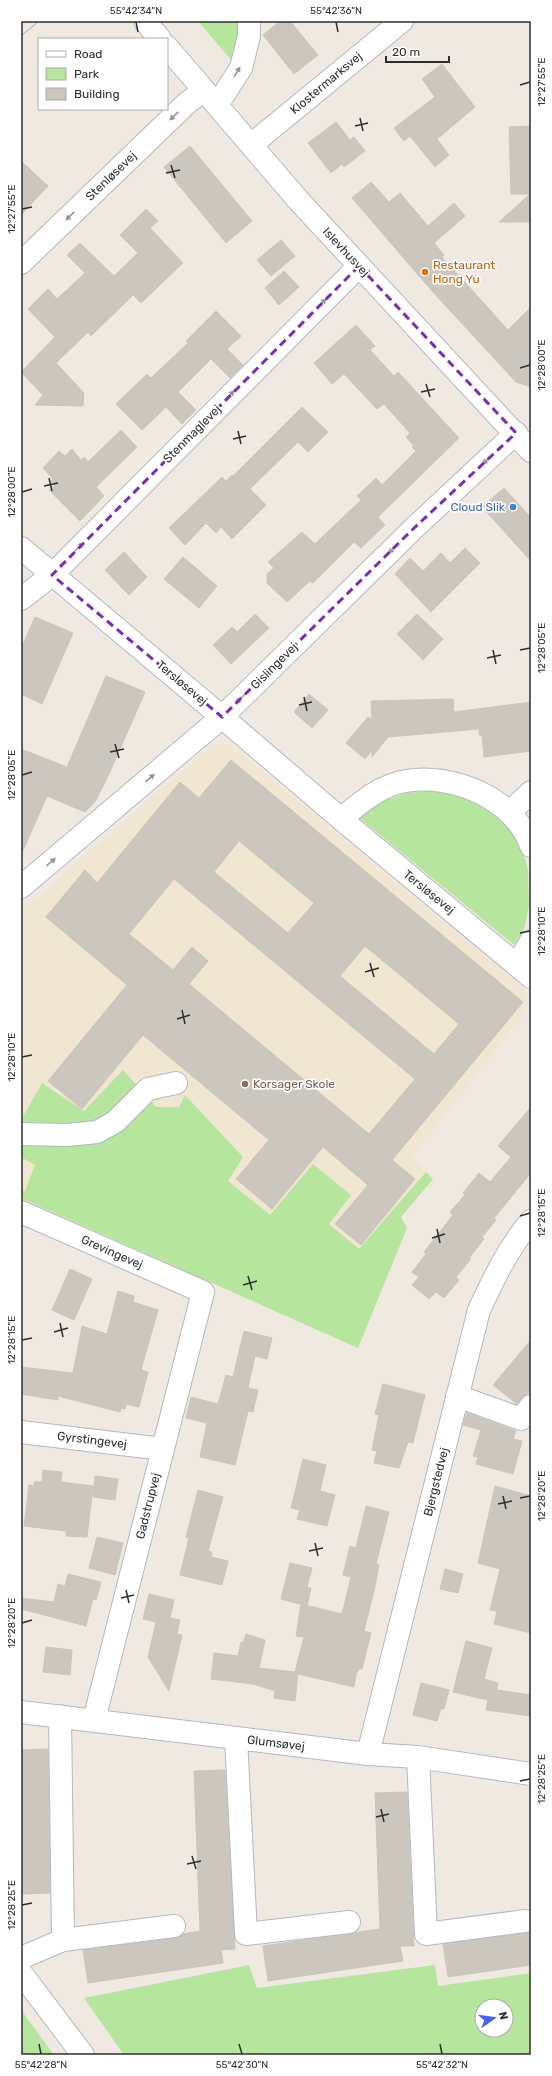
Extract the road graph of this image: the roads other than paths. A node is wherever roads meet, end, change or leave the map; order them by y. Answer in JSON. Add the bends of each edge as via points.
{"nodes":[{"id":1,"x":145,"y":21,"type":"edge"},
{"id":2,"x":249,"y":21,"type":"edge"},
{"id":3,"x":402,"y":21,"type":"edge"},
{"id":4,"x":159,"y":38,"type":"edge"},
{"id":5,"x":168,"y":48,"type":"edge"},
{"id":6,"x":210,"y":98,"type":"junction"},
{"id":7,"x":251,"y":145,"type":"junction"},
{"id":8,"x":21,"y":263,"type":"edge"},
{"id":9,"x":359,"y":266,"type":"junction"},
{"id":10,"x":524,"y":432,"type":"edge"},
{"id":11,"x":531,"y":451,"type":"edge"},
{"id":12,"x":21,"y":548,"type":"edge"},
{"id":13,"x":52,"y":575,"type":"junction"},
{"id":14,"x":21,"y":599,"type":"edge"},
{"id":15,"x":222,"y":716,"type":"junction"},
{"id":16,"x":531,"y":792,"type":"edge"},
{"id":17,"x":510,"y":813,"type":"junction"},
{"id":18,"x":341,"y":819,"type":"junction"},
{"id":19,"x":531,"y":846,"type":"edge"},
{"id":20,"x":21,"y":887,"type":"edge"},
{"id":21,"x":531,"y":941,"type":"edge"},
{"id":22,"x":524,"y":971,"type":"edge"},
{"id":23,"x":176,"y":1083,"type":"dead end"},
{"id":24,"x":21,"y":1134,"type":"edge"},
{"id":25,"x":21,"y":1212,"type":"edge"},
{"id":26,"x":531,"y":1221,"type":"edge"},
{"id":27,"x":203,"y":1292,"type":"joint"},
{"id":28,"x":457,"y":1396,"type":"junction"},
{"id":29,"x":531,"y":1406,"type":"edge"},
{"id":30,"x":21,"y":1432,"type":"edge"},
{"id":31,"x":163,"y":1449,"type":"junction"},
{"id":32,"x":21,"y":1712,"type":"edge"},
{"id":33,"x":60,"y":1716,"type":"junction"},
{"id":34,"x":94,"y":1720,"type":"junction"},
{"id":35,"x":236,"y":1738,"type":"junction"},
{"id":36,"x":368,"y":1754,"type":"junction"},
{"id":37,"x":418,"y":1757,"type":"junction"},
{"id":38,"x":531,"y":1774,"type":"edge"},
{"id":39,"x":525,"y":1921,"type":"dead end"},
{"id":40,"x":349,"y":1922,"type":"dead end"},
{"id":41,"x":174,"y":1926,"type":"dead end"},
{"id":42,"x":62,"y":1940,"type":"junction"},
{"id":43,"x":21,"y":1958,"type":"edge"},
{"id":44,"x":21,"y":1973,"type":"edge"},
{"id":45,"x":82,"y":2055,"type":"edge"}],
"edges":[{"from":1,"to":4,"type":"street"},
{"from":6,"to":2,"type":"street","name":"Stenløsevej","one_way":true,"via":[[241,68],[249,36]]},
{"from":3,"to":7,"type":"street","name":"Klostermarksvej"},
{"from":5,"to":6,"type":"street","name":"Islevhusvej"},
{"from":6,"to":7,"type":"street","name":"Islevhusvej"},
{"from":6,"to":8,"type":"street","name":"Stenløsevej","one_way":true,"via":[[187,103]]},
{"from":7,"to":9,"type":"street","name":"Islevhusvej"},
{"from":9,"to":10,"type":"street","name":"Islevhusvej"},
{"from":13,"to":9,"type":"street","name":"Stenmaglevej","one_way":true},
{"from":10,"to":11,"type":"street","name":"Islevhusvej"},
{"from":10,"to":15,"type":"street","name":"Gislingevej","one_way":true,"via":[[412,530]]},
{"from":12,"to":13,"type":"street","name":"Tersløsevej"},
{"from":13,"to":14,"type":"street","name":"Stenmaglevej"},
{"from":13,"to":15,"type":"street","name":"Tersløsevej"},
{"from":15,"to":18,"type":"street","name":"Tersløsevej"},
{"from":20,"to":15,"type":"street","name":"Gislingevej","one_way":true},
{"from":16,"to":17,"type":"street"},
{"from":17,"to":18,"type":"street","via":[[479,791],[443,780],[428,780],[405,781],[370,795]]},
{"from":17,"to":19,"type":"street"},
{"from":18,"to":22,"type":"street","name":"Tersløsevej"},
{"from":21,"to":22,"type":"street","name":"Tersløsevej"},
{"from":23,"to":24,"type":"street","via":[[148,1088],[115,1122],[97,1132],[67,1135]]},
{"from":25,"to":27,"type":"street","name":"Grevingevej"},
{"from":26,"to":28,"type":"street","name":"Bjergstedvej","via":[[518,1236],[497,1270],[480,1310]]},
{"from":27,"to":31,"type":"street","name":"Gadstrupvej"},
{"from":28,"to":29,"type":"street","via":[[521,1419]]},
{"from":28,"to":36,"type":"street","name":"Bjergstedvej"},
{"from":30,"to":31,"type":"street","name":"Gyrstingevej"},
{"from":31,"to":34,"type":"street","name":"Gadstrupvej"},
{"from":32,"to":33,"type":"street","name":"Glumsøvej"},
{"from":33,"to":34,"type":"street","name":"Glumsøvej"},
{"from":33,"to":42,"type":"street"},
{"from":34,"to":35,"type":"street","name":"Glumsøvej"},
{"from":35,"to":36,"type":"street","name":"Glumsøvej"},
{"from":35,"to":40,"type":"street","via":[[246,1934]]},
{"from":36,"to":37,"type":"street","name":"Glumsøvej"},
{"from":37,"to":38,"type":"street","name":"Glumsøvej"},
{"from":37,"to":39,"type":"street","via":[[426,1934]]},
{"from":41,"to":42,"type":"street"},
{"from":42,"to":43,"type":"street"},
{"from":44,"to":45,"type":"street"}]}
